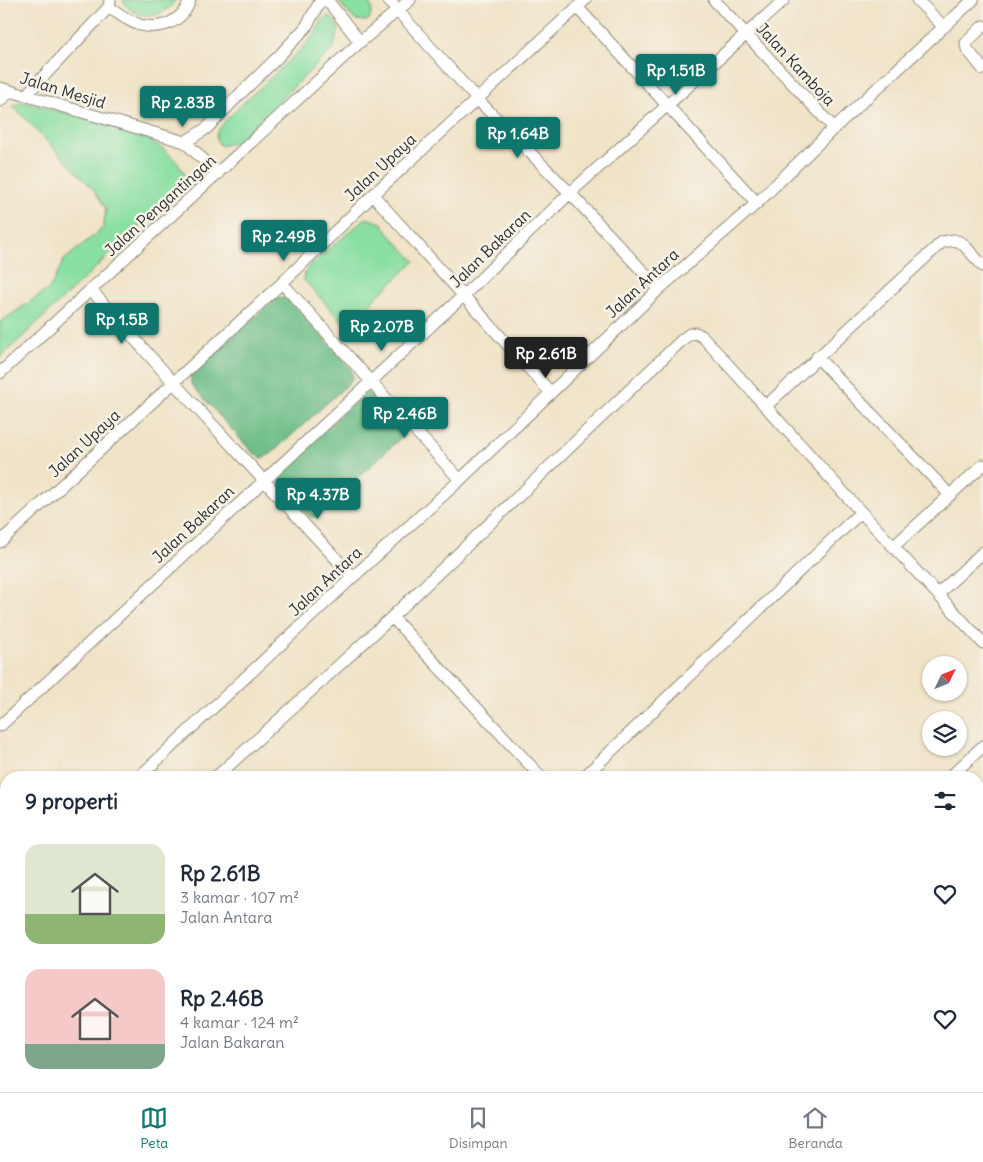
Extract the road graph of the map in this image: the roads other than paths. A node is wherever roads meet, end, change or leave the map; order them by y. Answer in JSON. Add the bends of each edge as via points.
{"nodes":[{"id":1,"x":190,"y":0,"type":"edge"},
{"id":2,"x":321,"y":0,"type":"edge"},
{"id":3,"x":327,"y":0,"type":"edge"},
{"id":4,"x":388,"y":0,"type":"edge"},
{"id":5,"x":410,"y":0,"type":"edge"},
{"id":6,"x":714,"y":0,"type":"edge"},
{"id":7,"x":784,"y":0,"type":"edge"},
{"id":8,"x":917,"y":0,"type":"edge"},
{"id":9,"x":973,"y":0,"type":"edge"},
{"id":10,"x":110,"y":4,"type":"edge"},
{"id":11,"x":581,"y":4,"type":"edge"},
{"id":12,"x":398,"y":11,"type":"junction"},
{"id":13,"x":983,"y":26,"type":"edge"},
{"id":14,"x":944,"y":27,"type":"junction"},
{"id":15,"x":746,"y":35,"type":"junction"},
{"id":16,"x":360,"y":42,"type":"junction"},
{"id":17,"x":983,"y":69,"type":"edge"},
{"id":18,"x":5,"y":90,"type":"edge"},
{"id":19,"x":26,"y":95,"type":"junction"},
{"id":20,"x":477,"y":99,"type":"junction"},
{"id":21,"x":0,"y":101,"type":"edge"},
{"id":22,"x":668,"y":106,"type":"junction"},
{"id":23,"x":834,"y":128,"type":"junction"},
{"id":24,"x":185,"y":142,"type":"junction"},
{"id":25,"x":218,"y":174,"type":"junction"},
{"id":26,"x":570,"y":193,"type":"junction"},
{"id":27,"x":373,"y":195,"type":"junction"},
{"id":28,"x":757,"y":202,"type":"junction"},
{"id":29,"x":983,"y":266,"type":"edge"},
{"id":30,"x":282,"y":282,"type":"junction"},
{"id":31,"x":659,"y":289,"type":"junction"},
{"id":32,"x":91,"y":290,"type":"junction"},
{"id":33,"x":463,"y":296,"type":"junction"},
{"id":34,"x":817,"y":357,"type":"junction"},
{"id":35,"x":0,"y":374,"type":"edge"},
{"id":36,"x":370,"y":381,"type":"junction"},
{"id":37,"x":173,"y":382,"type":"junction"},
{"id":38,"x":551,"y":393,"type":"junction"},
{"id":39,"x":766,"y":406,"type":"junction"},
{"id":40,"x":983,"y":465,"type":"edge"},
{"id":41,"x":460,"y":480,"type":"junction"},
{"id":42,"x":263,"y":481,"type":"junction"},
{"id":43,"x":950,"y":495,"type":"junction"},
{"id":44,"x":861,"y":512,"type":"junction"},
{"id":45,"x":0,"y":542,"type":"edge"},
{"id":46,"x":894,"y":546,"type":"junction"},
{"id":47,"x":983,"y":552,"type":"edge"},
{"id":48,"x":353,"y":577,"type":"junction"},
{"id":49,"x":938,"y":594,"type":"junction"},
{"id":50,"x":392,"y":617,"type":"junction"},
{"id":51,"x":983,"y":643,"type":"edge"},
{"id":52,"x":0,"y":726,"type":"edge"},
{"id":53,"x":983,"y":746,"type":"edge"},
{"id":54,"x":145,"y":771,"type":"edge"},
{"id":55,"x":223,"y":771,"type":"edge"},
{"id":56,"x":535,"y":771,"type":"edge"},
{"id":57,"x":590,"y":771,"type":"edge"},
{"id":58,"x":956,"y":771,"type":"edge"}],
"edges":[{"from":1,"to":10,"type":"street","via":[[180,17],[169,24],[156,26],[139,25]]},
{"from":2,"to":24,"type":"street","via":[[306,27],[283,52],[207,128]]},
{"from":3,"to":16,"type":"street"},
{"from":4,"to":12,"type":"street"},
{"from":5,"to":12,"type":"street","name":"Jalan Pengantingan"},
{"from":6,"to":15,"type":"street","name":"Jalan Kamboja"},
{"from":7,"to":15,"type":"street","name":"Jalan Bakaran"},
{"from":8,"to":14,"type":"street"},
{"from":9,"to":14,"type":"street","name":"Jalan Antara"},
{"from":10,"to":19,"type":"street"},
{"from":11,"to":20,"type":"street","name":"Jalan Upaya"},
{"from":11,"to":22,"type":"street"},
{"from":12,"to":16,"type":"street","name":"Jalan Pengantingan"},
{"from":12,"to":20,"type":"street"},
{"from":13,"to":17,"type":"street","via":[[966,43],[966,49]]},
{"from":14,"to":23,"type":"street","name":"Jalan Antara"},
{"from":15,"to":22,"type":"street","name":"Jalan Bakaran"},
{"from":15,"to":23,"type":"street","name":"Jalan Kamboja"},
{"from":16,"to":25,"type":"street","name":"Jalan Pengantingan"},
{"from":18,"to":19,"type":"street","name":"Jalan Mesjid"},
{"from":18,"to":21,"type":"street"},
{"from":19,"to":24,"type":"street","name":"Jalan Mesjid"},
{"from":20,"to":26,"type":"street"},
{"from":20,"to":27,"type":"street","name":"Jalan Upaya"},
{"from":22,"to":26,"type":"street","name":"Jalan Bakaran"},
{"from":22,"to":28,"type":"street"},
{"from":23,"to":28,"type":"street","name":"Jalan Antara"},
{"from":24,"to":25,"type":"street"},
{"from":25,"to":32,"type":"street","name":"Jalan Pengantingan"},
{"from":26,"to":31,"type":"street"},
{"from":26,"to":33,"type":"street","name":"Jalan Bakaran"},
{"from":27,"to":30,"type":"street","name":"Jalan Upaya"},
{"from":27,"to":33,"type":"street"},
{"from":28,"to":31,"type":"street","name":"Jalan Antara"},
{"from":29,"to":34,"type":"street","via":[[962,244],[954,240],[942,242]]},
{"from":30,"to":36,"type":"street"},
{"from":30,"to":37,"type":"street","name":"Jalan Upaya"},
{"from":31,"to":38,"type":"street","name":"Jalan Antara"},
{"from":32,"to":35,"type":"street","name":"Jalan Pengantingan"},
{"from":32,"to":37,"type":"street"},
{"from":33,"to":36,"type":"street","name":"Jalan Bakaran"},
{"from":33,"to":38,"type":"street"},
{"from":34,"to":39,"type":"street"},
{"from":34,"to":43,"type":"street"},
{"from":36,"to":41,"type":"street"},
{"from":36,"to":42,"type":"street","name":"Jalan Bakaran"},
{"from":37,"to":42,"type":"street"},
{"from":37,"to":45,"type":"street","name":"Jalan Upaya"},
{"from":38,"to":41,"type":"street","name":"Jalan Antara"},
{"from":39,"to":44,"type":"street"},
{"from":39,"to":50,"type":"street","via":[[703,337],[690,334]]},
{"from":40,"to":43,"type":"street"},
{"from":41,"to":48,"type":"street","name":"Jalan Antara"},
{"from":42,"to":48,"type":"street"},
{"from":42,"to":52,"type":"street","name":"Jalan Bakaran"},
{"from":43,"to":46,"type":"street"},
{"from":44,"to":46,"type":"street"},
{"from":44,"to":57,"type":"street"},
{"from":46,"to":49,"type":"street"},
{"from":47,"to":49,"type":"street"},
{"from":48,"to":54,"type":"street","name":"Jalan Antara"},
{"from":49,"to":51,"type":"street"},
{"from":50,"to":55,"type":"street"},
{"from":50,"to":56,"type":"street"},
{"from":53,"to":58,"type":"street"}]}
